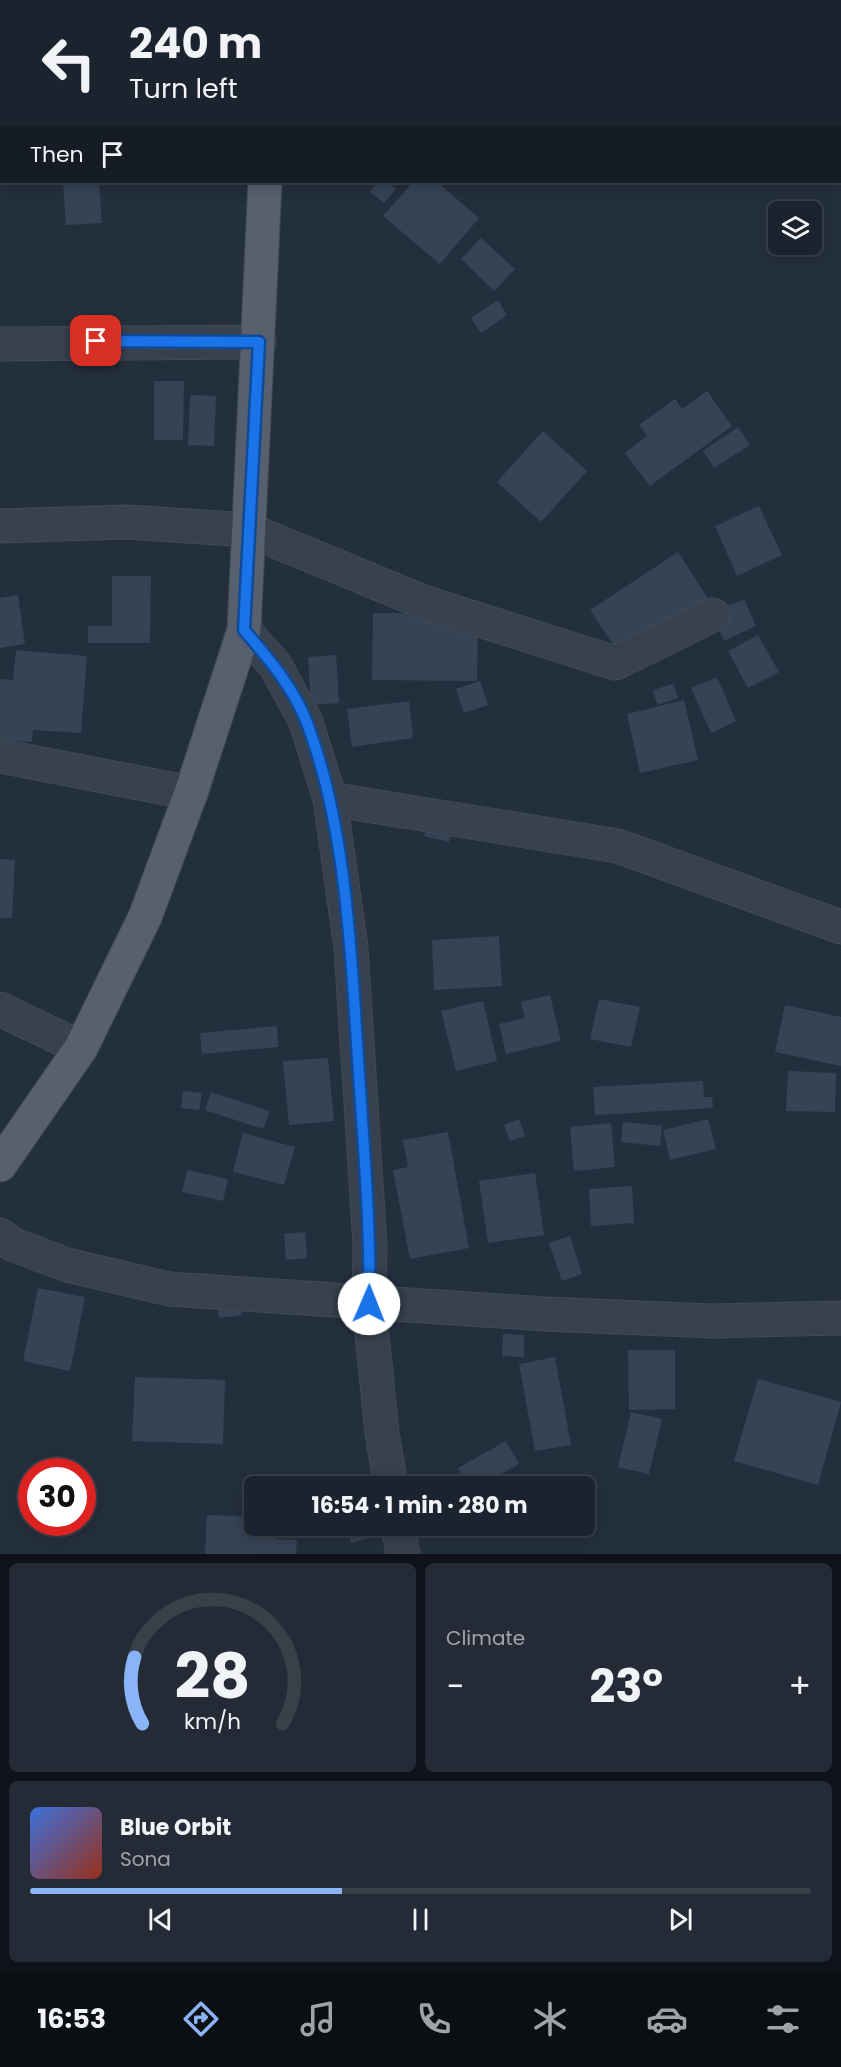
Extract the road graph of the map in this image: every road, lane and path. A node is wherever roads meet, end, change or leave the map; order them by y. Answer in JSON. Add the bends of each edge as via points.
{"nodes":[{"id":1,"x":265,"y":183,"type":"edge"},
{"id":2,"x":259,"y":342,"type":"junction"},
{"id":3,"x":0,"y":344,"type":"edge"},
{"id":4,"x":0,"y":526,"type":"edge"},
{"id":5,"x":249,"y":530,"type":"junction"},
{"id":6,"x":713,"y":615,"type":"dead end"},
{"id":7,"x":244,"y":630,"type":"junction"},
{"id":8,"x":0,"y":756,"type":"edge"},
{"id":9,"x":190,"y":793,"type":"junction"},
{"id":10,"x":330,"y":800,"type":"junction"},
{"id":11,"x":841,"y":927,"type":"edge"},
{"id":12,"x":0,"y":1009,"type":"edge"},
{"id":13,"x":81,"y":1048,"type":"junction"},
{"id":14,"x":0,"y":1165,"type":"edge"},
{"id":15,"x":0,"y":1235,"type":"edge"},
{"id":16,"x":369,"y":1304,"type":"junction"},
{"id":17,"x":841,"y":1318,"type":"edge"},
{"id":18,"x":389,"y":1476,"type":"edge"},
{"id":19,"x":400,"y":1536,"type":"edge"},
{"id":20,"x":403,"y":1554,"type":"edge"}],
"edges":[{"from":1,"to":2,"type":"main road"},
{"from":2,"to":3,"type":"street"},
{"from":2,"to":5,"type":"main road"},
{"from":4,"to":5,"type":"street","via":[[127,522]]},
{"from":5,"to":6,"type":"street","via":[[423,602],[615,663]]},
{"from":5,"to":7,"type":"main road"},
{"from":7,"to":9,"type":"main road"},
{"from":7,"to":10,"type":"street","via":[[275,665],[306,722]]},
{"from":8,"to":9,"type":"street"},
{"from":9,"to":13,"type":"main road","via":[[145,917]]},
{"from":10,"to":11,"type":"street","via":[[618,846]]},
{"from":10,"to":16,"type":"street","via":[[351,948],[370,1245]]},
{"from":12,"to":13,"type":"street"},
{"from":13,"to":14,"type":"main road"},
{"from":15,"to":16,"type":"street","via":[[12,1244],[67,1265],[169,1289]]},
{"from":16,"to":17,"type":"street","via":[[712,1321]]},
{"from":16,"to":18,"type":"street"},
{"from":19,"to":20,"type":"street"}]}
